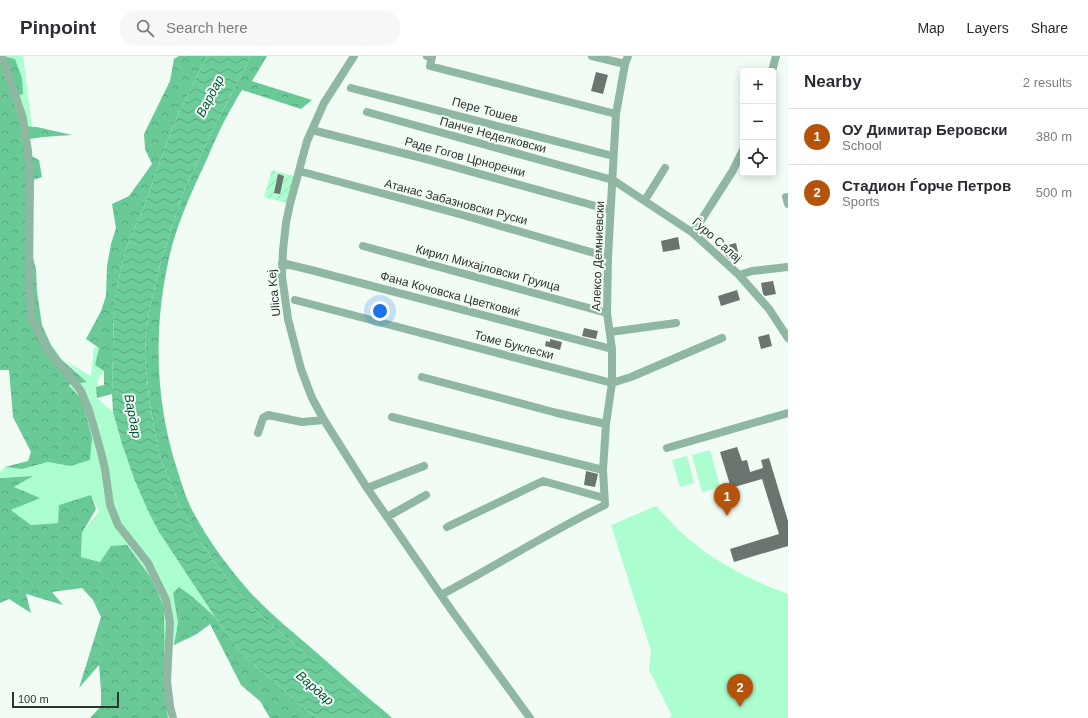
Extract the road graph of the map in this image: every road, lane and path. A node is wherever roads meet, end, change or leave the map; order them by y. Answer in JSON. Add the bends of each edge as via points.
{"nodes":[{"id":1,"x":2,"y":56,"type":"edge"},
{"id":2,"x":354,"y":56,"type":"edge"},
{"id":3,"x":427,"y":56,"type":"edge"},
{"id":4,"x":592,"y":56,"type":"edge"},
{"id":5,"x":776,"y":56,"type":"edge"},
{"id":6,"x":627,"y":60,"type":"edge"},
{"id":7,"x":773,"y":68,"type":"edge"},
{"id":8,"x":351,"y":88,"type":"dead end"},
{"id":9,"x":367,"y":112,"type":"dead end"},
{"id":10,"x":616,"y":114,"type":"junction"},
{"id":11,"x":312,"y":130,"type":"junction"},
{"id":12,"x":613,"y":156,"type":"junction"},
{"id":13,"x":740,"y":156,"type":"edge"},
{"id":14,"x":665,"y":168,"type":"dead end"},
{"id":15,"x":299,"y":172,"type":"junction"},
{"id":16,"x":613,"y":180,"type":"junction"},
{"id":17,"x":645,"y":200,"type":"junction"},
{"id":18,"x":610,"y":210,"type":"junction"},
{"id":19,"x":692,"y":233,"type":"junction"},
{"id":20,"x":363,"y":246,"type":"dead end"},
{"id":21,"x":608,"y":257,"type":"junction"},
{"id":22,"x":282,"y":264,"type":"junction"},
{"id":23,"x":788,"y":267,"type":"edge"},
{"id":24,"x":738,"y":275,"type":"junction"},
{"id":25,"x":295,"y":300,"type":"dead end"},
{"id":26,"x":607,"y":312,"type":"junction"},
{"id":27,"x":676,"y":323,"type":"dead end"},
{"id":28,"x":610,"y":332,"type":"junction"},
{"id":29,"x":786,"y":332,"type":"edge"},
{"id":30,"x":722,"y":338,"type":"dead end"},
{"id":31,"x":788,"y":338,"type":"edge"},
{"id":32,"x":612,"y":349,"type":"junction"},
{"id":33,"x":422,"y":377,"type":"dead end"},
{"id":34,"x":612,"y":383,"type":"junction"},
{"id":35,"x":788,"y":413,"type":"edge"},
{"id":36,"x":392,"y":417,"type":"dead end"},
{"id":37,"x":324,"y":420,"type":"junction"},
{"id":38,"x":606,"y":424,"type":"junction"},
{"id":39,"x":258,"y":433,"type":"dead end"},
{"id":40,"x":667,"y":448,"type":"dead end"},
{"id":41,"x":424,"y":466,"type":"dead end"},
{"id":42,"x":603,"y":470,"type":"junction"},
{"id":43,"x":367,"y":488,"type":"junction"},
{"id":44,"x":426,"y":495,"type":"dead end"},
{"id":45,"x":604,"y":501,"type":"junction"},
{"id":46,"x":387,"y":517,"type":"junction"},
{"id":47,"x":447,"y":527,"type":"dead end"},
{"id":48,"x":441,"y":594,"type":"junction"},
{"id":49,"x":173,"y":718,"type":"edge"},
{"id":50,"x":530,"y":718,"type":"edge"}],
"edges":[{"from":1,"to":49,"type":"street","via":[[23,118],[28,151],[29,281],[32,318],[50,353],[81,391],[101,452],[110,504],[118,525],[148,563],[166,600],[170,622],[167,681]]},
{"from":2,"to":11,"type":"street","name":"Ulica Kej","via":[[324,103]]},
{"from":3,"to":10,"type":"street","via":[[432,57],[430,66]]},
{"from":4,"to":6,"type":"street"},
{"from":5,"to":7,"type":"street"},
{"from":6,"to":10,"type":"street","name":"Алексо Демниевски"},
{"from":8,"to":12,"type":"street","name":"Пере Тошев"},
{"from":9,"to":16,"type":"street","name":"Панче Неделковски"},
{"from":10,"to":12,"type":"street","name":"Алексо Демниевски"},
{"from":11,"to":15,"type":"street","name":"Ulica Kej"},
{"from":11,"to":18,"type":"street","name":"Раде Гогов Црноречки"},
{"from":12,"to":16,"type":"street","name":"Алексо Демниевски"},
{"from":13,"to":19,"type":"street"},
{"from":14,"to":17,"type":"street"},
{"from":15,"to":21,"type":"street","name":"Атанас Забазновски Руски"},
{"from":15,"to":22,"type":"street","name":"Ulica Kej","via":[[290,204]]},
{"from":16,"to":17,"type":"street","name":"Ѓуро Салај"},
{"from":16,"to":18,"type":"street","name":"Алексо Демниевски"},
{"from":17,"to":19,"type":"street","name":"Ѓуро Салај"},
{"from":18,"to":21,"type":"street","name":"Алексо Демниевски"},
{"from":19,"to":24,"type":"street","name":"Ѓуро Салај"},
{"from":20,"to":26,"type":"street","name":"Кирил Михајловски Груица"},
{"from":21,"to":26,"type":"street","name":"Алексо Демниевски"},
{"from":22,"to":32,"type":"street","name":"Фана Кочовска Цветковиќ"},
{"from":22,"to":37,"type":"street","name":"Ulica Kej","via":[[288,319],[301,369]]},
{"from":23,"to":24,"type":"street"},
{"from":24,"to":29,"type":"street","name":"Ѓуро Салај"},
{"from":25,"to":34,"type":"street","name":"Томе Буклески"},
{"from":26,"to":28,"type":"street","name":"Алексо Демниевски"},
{"from":27,"to":28,"type":"street"},
{"from":28,"to":32,"type":"street","name":"Алексо Демниевски"},
{"from":29,"to":31,"type":"street","name":"Ѓуро Салај"},
{"from":30,"to":34,"type":"street"},
{"from":32,"to":34,"type":"street","name":"Алексо Демниевски"},
{"from":33,"to":38,"type":"street"},
{"from":34,"to":38,"type":"street","name":"Алексо Демниевски"},
{"from":35,"to":40,"type":"street"},
{"from":36,"to":42,"type":"street"},
{"from":37,"to":39,"type":"street","via":[[302,422],[271,415],[261,421]]},
{"from":37,"to":43,"type":"street","name":"Ulica Kej"},
{"from":38,"to":42,"type":"street","name":"Алексо Демниевски"},
{"from":41,"to":43,"type":"street"},
{"from":42,"to":45,"type":"street","name":"Алексо Демниевски"},
{"from":43,"to":46,"type":"street","name":"Ulica Kej"},
{"from":44,"to":46,"type":"street"},
{"from":45,"to":47,"type":"street","via":[[543,481]]},
{"from":45,"to":48,"type":"street"},
{"from":46,"to":48,"type":"street","name":"Ulica Kej"},
{"from":48,"to":50,"type":"street","name":"Ulica Kej"}]}
